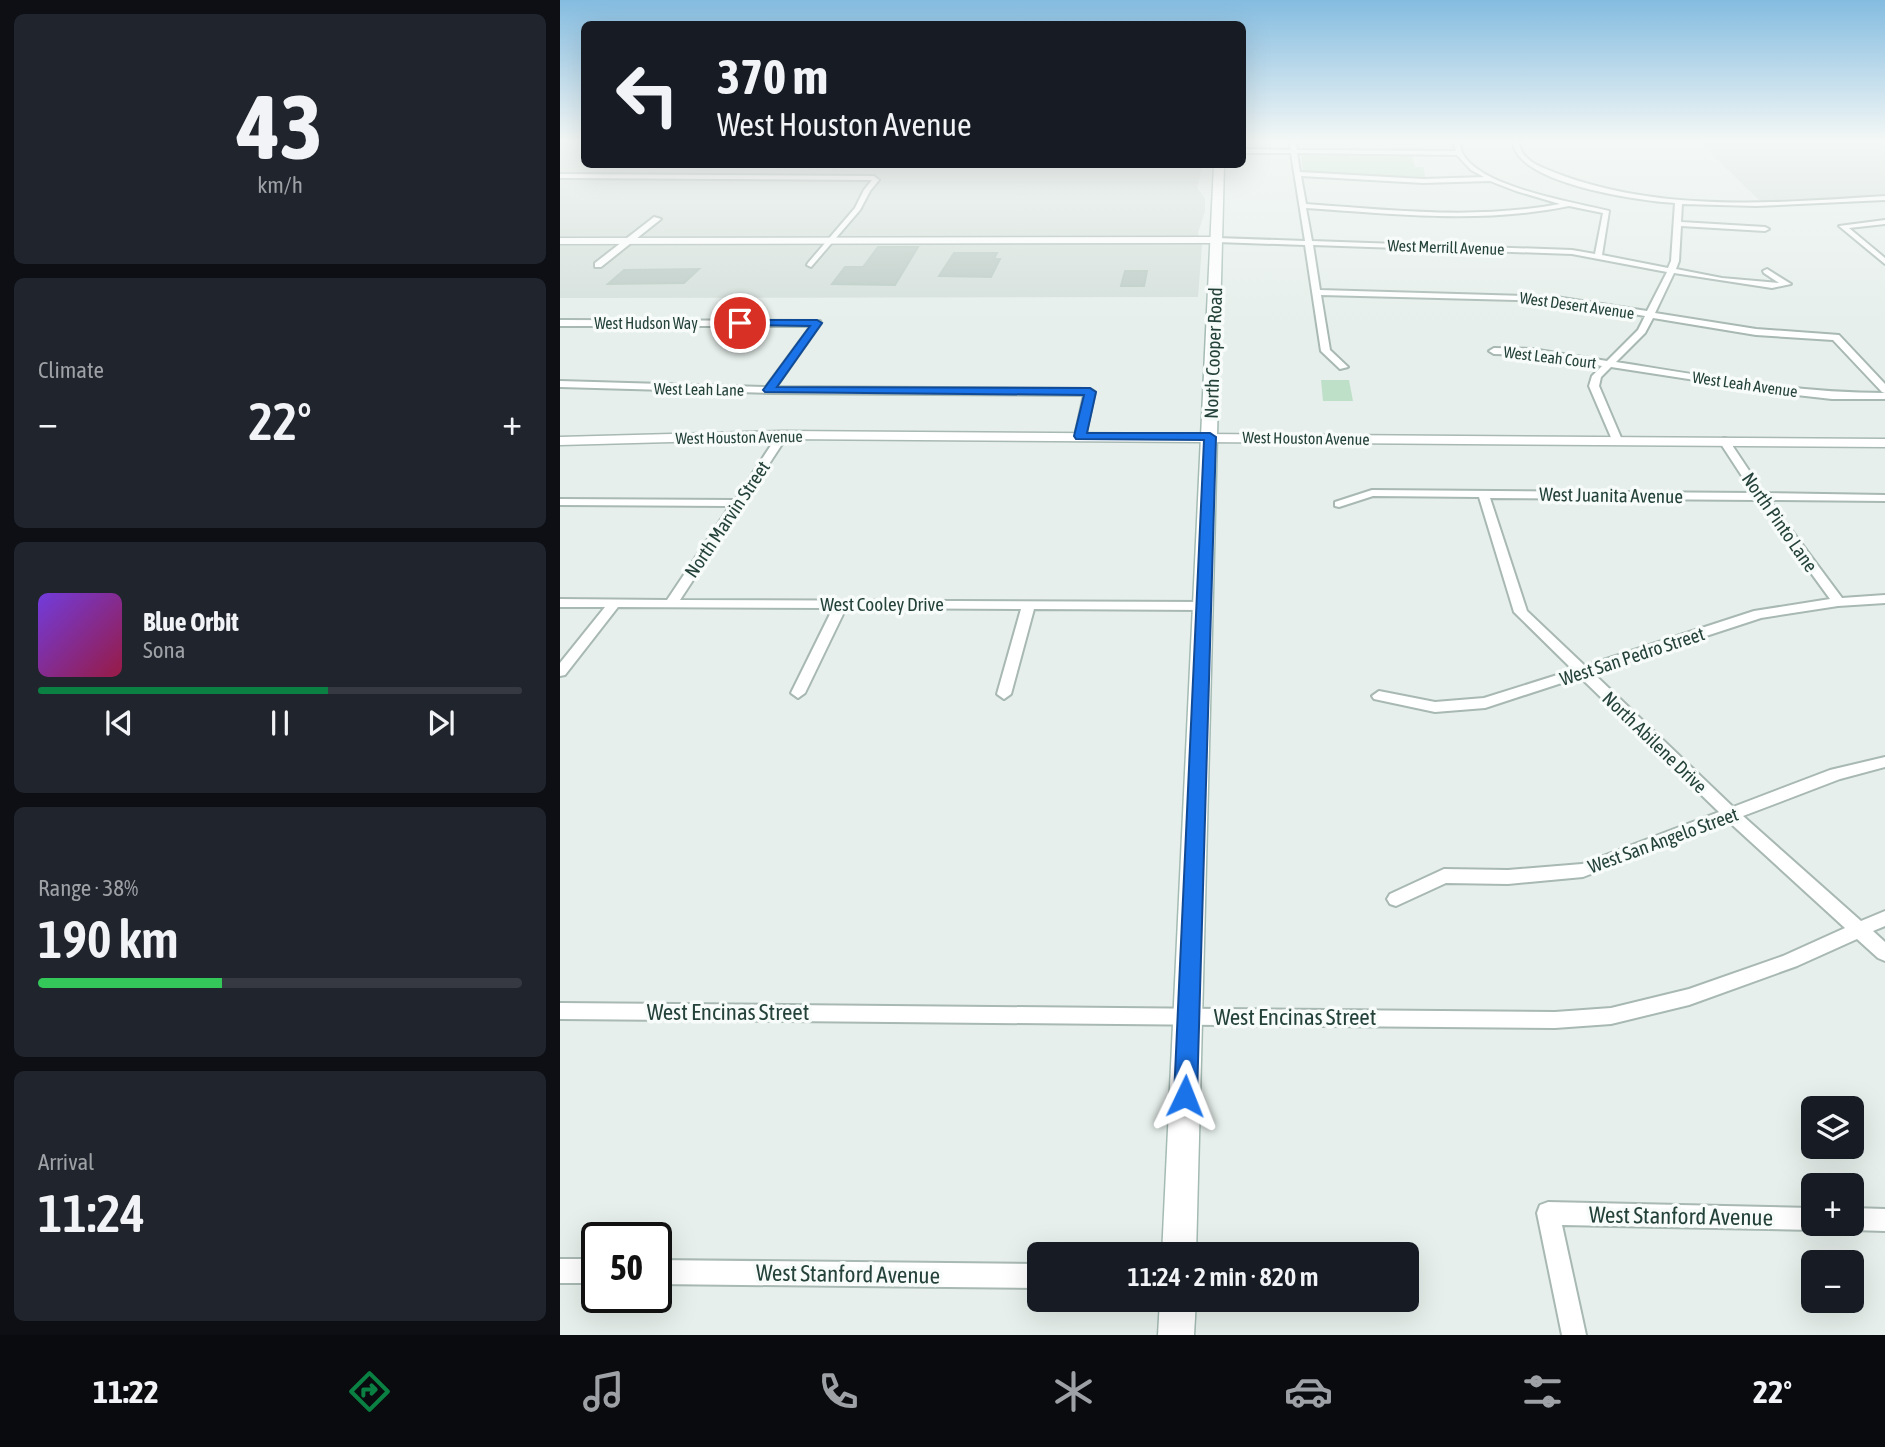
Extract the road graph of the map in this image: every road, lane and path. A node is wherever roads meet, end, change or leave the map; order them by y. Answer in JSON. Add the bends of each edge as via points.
{"nodes":[{"id":1,"x":861,"y":202,"type":"edge"},
{"id":2,"x":1218,"y":202,"type":"edge"},
{"id":3,"x":1303,"y":202,"type":"edge"},
{"id":4,"x":1563,"y":202,"type":"edge"},
{"id":5,"x":1679,"y":202,"type":"edge"},
{"id":6,"x":1568,"y":204,"type":"junction"},
{"id":7,"x":1304,"y":206,"type":"junction"},
{"id":8,"x":657,"y":219,"type":"dead end"},
{"id":9,"x":1885,"y":222,"type":"edge"},
{"id":10,"x":1678,"y":224,"type":"junction"},
{"id":11,"x":1765,"y":229,"type":"dead end"},
{"id":12,"x":833,"y":239,"type":"junction"},
{"id":13,"x":1217,"y":240,"type":"junction"},
{"id":14,"x":560,"y":241,"type":"edge"},
{"id":15,"x":629,"y":241,"type":"junction"},
{"id":16,"x":1310,"y":241,"type":"junction"},
{"id":17,"x":1598,"y":256,"type":"junction"},
{"id":18,"x":1885,"y":262,"type":"edge"},
{"id":19,"x":598,"y":265,"type":"dead end"},
{"id":20,"x":811,"y":265,"type":"dead end"},
{"id":21,"x":1671,"y":271,"type":"junction"},
{"id":22,"x":1767,"y":271,"type":"dead end"},
{"id":23,"x":1316,"y":292,"type":"junction"},
{"id":24,"x":1650,"y":315,"type":"junction"},
{"id":25,"x":560,"y":323,"type":"edge"},
{"id":26,"x":1494,"y":351,"type":"dead end"},
{"id":27,"x":1606,"y":363,"type":"junction"},
{"id":28,"x":1343,"y":367,"type":"dead end"},
{"id":29,"x":560,"y":384,"type":"edge"},
{"id":30,"x":769,"y":390,"type":"junction"},
{"id":31,"x":1885,"y":390,"type":"edge"},
{"id":32,"x":1885,"y":396,"type":"edge"},
{"id":33,"x":783,"y":435,"type":"junction"},
{"id":34,"x":1080,"y":436,"type":"junction"},
{"id":35,"x":1210,"y":437,"type":"junction"},
{"id":36,"x":1616,"y":440,"type":"junction"},
{"id":37,"x":560,"y":441,"type":"edge"},
{"id":38,"x":1724,"y":441,"type":"junction"},
{"id":39,"x":1885,"y":443,"type":"edge"},
{"id":40,"x":1483,"y":493,"type":"junction"},
{"id":41,"x":1761,"y":497,"type":"junction"},
{"id":42,"x":1885,"y":498,"type":"edge"},
{"id":43,"x":560,"y":502,"type":"edge"},
{"id":44,"x":737,"y":503,"type":"junction"},
{"id":45,"x":1339,"y":504,"type":"dead end"},
{"id":46,"x":1885,"y":599,"type":"edge"},
{"id":47,"x":1838,"y":602,"type":"junction"},
{"id":48,"x":560,"y":603,"type":"edge"},
{"id":49,"x":615,"y":603,"type":"junction"},
{"id":50,"x":671,"y":604,"type":"junction"},
{"id":51,"x":842,"y":604,"type":"junction"},
{"id":52,"x":1030,"y":605,"type":"junction"},
{"id":53,"x":1204,"y":606,"type":"junction"},
{"id":54,"x":560,"y":672,"type":"edge"},
{"id":55,"x":1582,"y":672,"type":"junction"},
{"id":56,"x":798,"y":693,"type":"dead end"},
{"id":57,"x":1004,"y":694,"type":"dead end"},
{"id":58,"x":1379,"y":696,"type":"dead end"},
{"id":59,"x":1885,"y":762,"type":"edge"},
{"id":60,"x":1732,"y":815,"type":"junction"},
{"id":61,"x":1396,"y":899,"type":"dead end"},
{"id":62,"x":1885,"y":918,"type":"edge"},
{"id":63,"x":1859,"y":930,"type":"junction"},
{"id":64,"x":1885,"y":953,"type":"edge"},
{"id":65,"x":560,"y":1011,"type":"edge"},
{"id":66,"x":1188,"y":1016,"type":"junction"},
{"id":67,"x":1801,"y":1219,"type":"edge"},
{"id":68,"x":1864,"y":1219,"type":"edge"},
{"id":69,"x":1885,"y":1220,"type":"edge"},
{"id":70,"x":1180,"y":1242,"type":"edge"},
{"id":71,"x":560,"y":1270,"type":"edge"},
{"id":72,"x":581,"y":1271,"type":"edge"},
{"id":73,"x":672,"y":1272,"type":"edge"},
{"id":74,"x":1027,"y":1276,"type":"edge"},
{"id":75,"x":1177,"y":1312,"type":"edge"},
{"id":76,"x":1176,"y":1335,"type":"edge"},
{"id":77,"x":1574,"y":1335,"type":"edge"}],
"edges":[{"from":1,"to":12,"type":"street"},
{"from":2,"to":13,"type":"main road","name":"North Cooper Road"},
{"from":3,"to":7,"type":"street"},
{"from":4,"to":6,"type":"street"},
{"from":5,"to":10,"type":"street"},
{"from":6,"to":7,"type":"street","via":[[1499,213]]},
{"from":6,"to":17,"type":"street","via":[[1607,212]]},
{"from":7,"to":16,"type":"street"},
{"from":8,"to":15,"type":"street"},
{"from":9,"to":18,"type":"street","via":[[1843,226]]},
{"from":10,"to":11,"type":"street"},
{"from":10,"to":21,"type":"street"},
{"from":12,"to":13,"type":"street","name":"West Merrill Avenue"},
{"from":12,"to":15,"type":"street","name":"West Merrill Avenue"},
{"from":12,"to":20,"type":"street"},
{"from":13,"to":16,"type":"street","name":"West Merrill Avenue"},
{"from":13,"to":35,"type":"main road","name":"North Cooper Road"},
{"from":14,"to":15,"type":"street","name":"West Merrill Avenue"},
{"from":15,"to":19,"type":"street"},
{"from":16,"to":17,"type":"street","name":"West Merrill Avenue","via":[[1541,249]]},
{"from":16,"to":23,"type":"street"},
{"from":17,"to":21,"type":"street","name":"West Merrill Avenue"},
{"from":21,"to":22,"type":"street","name":"West Merrill Avenue","via":[[1721,281],[1787,284]]},
{"from":21,"to":24,"type":"street"},
{"from":23,"to":24,"type":"street","name":"West Desert Avenue","via":[[1556,299]]},
{"from":23,"to":28,"type":"street","via":[[1326,351]]},
{"from":24,"to":27,"type":"street","via":[[1642,331]]},
{"from":24,"to":31,"type":"street","name":"West Desert Avenue","via":[[1768,333],[1836,337]]},
{"from":25,"to":30,"type":"street","name":"West Hudson Way","via":[[817,323]]},
{"from":26,"to":27,"type":"street","name":"West Leah Court"},
{"from":27,"to":32,"type":"street","name":"West Leah Avenue","via":[[1832,396]]},
{"from":27,"to":36,"type":"street","via":[[1594,386]]},
{"from":29,"to":30,"type":"street","name":"West Leah Lane"},
{"from":30,"to":34,"type":"street","name":"West Leah Lane","via":[[1090,392]]},
{"from":33,"to":34,"type":"street","name":"West Houston Avenue"},
{"from":33,"to":37,"type":"street","name":"West Houston Avenue"},
{"from":33,"to":44,"type":"street","name":"North Marvin Street"},
{"from":34,"to":35,"type":"street","name":"West Houston Avenue"},
{"from":35,"to":36,"type":"street","name":"West Houston Avenue"},
{"from":35,"to":53,"type":"main road","name":"North Cooper Road"},
{"from":36,"to":38,"type":"street","name":"West Houston Avenue"},
{"from":38,"to":39,"type":"street","name":"West Houston Avenue"},
{"from":38,"to":41,"type":"street","name":"North Pinto Lane"},
{"from":40,"to":41,"type":"street","name":"West Juanita Avenue"},
{"from":40,"to":45,"type":"street","name":"West Juanita Avenue","via":[[1371,493]]},
{"from":40,"to":55,"type":"street","name":"North Abilene Drive","via":[[1521,612]]},
{"from":41,"to":42,"type":"street","name":"West Juanita Avenue"},
{"from":41,"to":47,"type":"street","name":"North Pinto Lane"},
{"from":43,"to":44,"type":"street"},
{"from":44,"to":50,"type":"street","name":"North Marvin Street"},
{"from":46,"to":47,"type":"street","name":"West San Pedro Street"},
{"from":47,"to":55,"type":"street","name":"West San Pedro Street","via":[[1759,614]]},
{"from":48,"to":49,"type":"street","name":"West Cooley Drive"},
{"from":49,"to":50,"type":"street","name":"West Cooley Drive"},
{"from":49,"to":54,"type":"street"},
{"from":50,"to":51,"type":"street","name":"West Cooley Drive"},
{"from":51,"to":52,"type":"street","name":"West Cooley Drive"},
{"from":51,"to":56,"type":"street"},
{"from":52,"to":53,"type":"street","name":"West Cooley Drive"},
{"from":52,"to":57,"type":"street"},
{"from":53,"to":66,"type":"main road","name":"North Cooper Road"},
{"from":55,"to":58,"type":"street","name":"West San Pedro Street","via":[[1485,703],[1435,708]]},
{"from":55,"to":60,"type":"street","name":"North Abilene Drive"},
{"from":59,"to":60,"type":"street","name":"West San Angelo Street","via":[[1836,774]]},
{"from":60,"to":61,"type":"street","name":"West San Angelo Street","via":[[1583,870],[1508,877],[1444,876]]},
{"from":60,"to":63,"type":"street","name":"North Abilene Drive"},
{"from":62,"to":63,"type":"street","name":"West Encinas Street"},
{"from":63,"to":64,"type":"street","name":"North Abilene Drive"},
{"from":63,"to":66,"type":"street","name":"West Encinas Street","via":[[1790,961],[1689,997],[1611,1016],[1555,1020]]},
{"from":65,"to":66,"type":"street","name":"West Encinas Street"},
{"from":66,"to":70,"type":"main road","name":"North Cooper Road"},
{"from":67,"to":77,"type":"street","name":"West Stanford Avenue","via":[[1548,1213]]},
{"from":68,"to":69,"type":"street"},
{"from":71,"to":72,"type":"street"},
{"from":73,"to":74,"type":"street","name":"West Stanford Avenue"},
{"from":75,"to":76,"type":"main road"}]}
